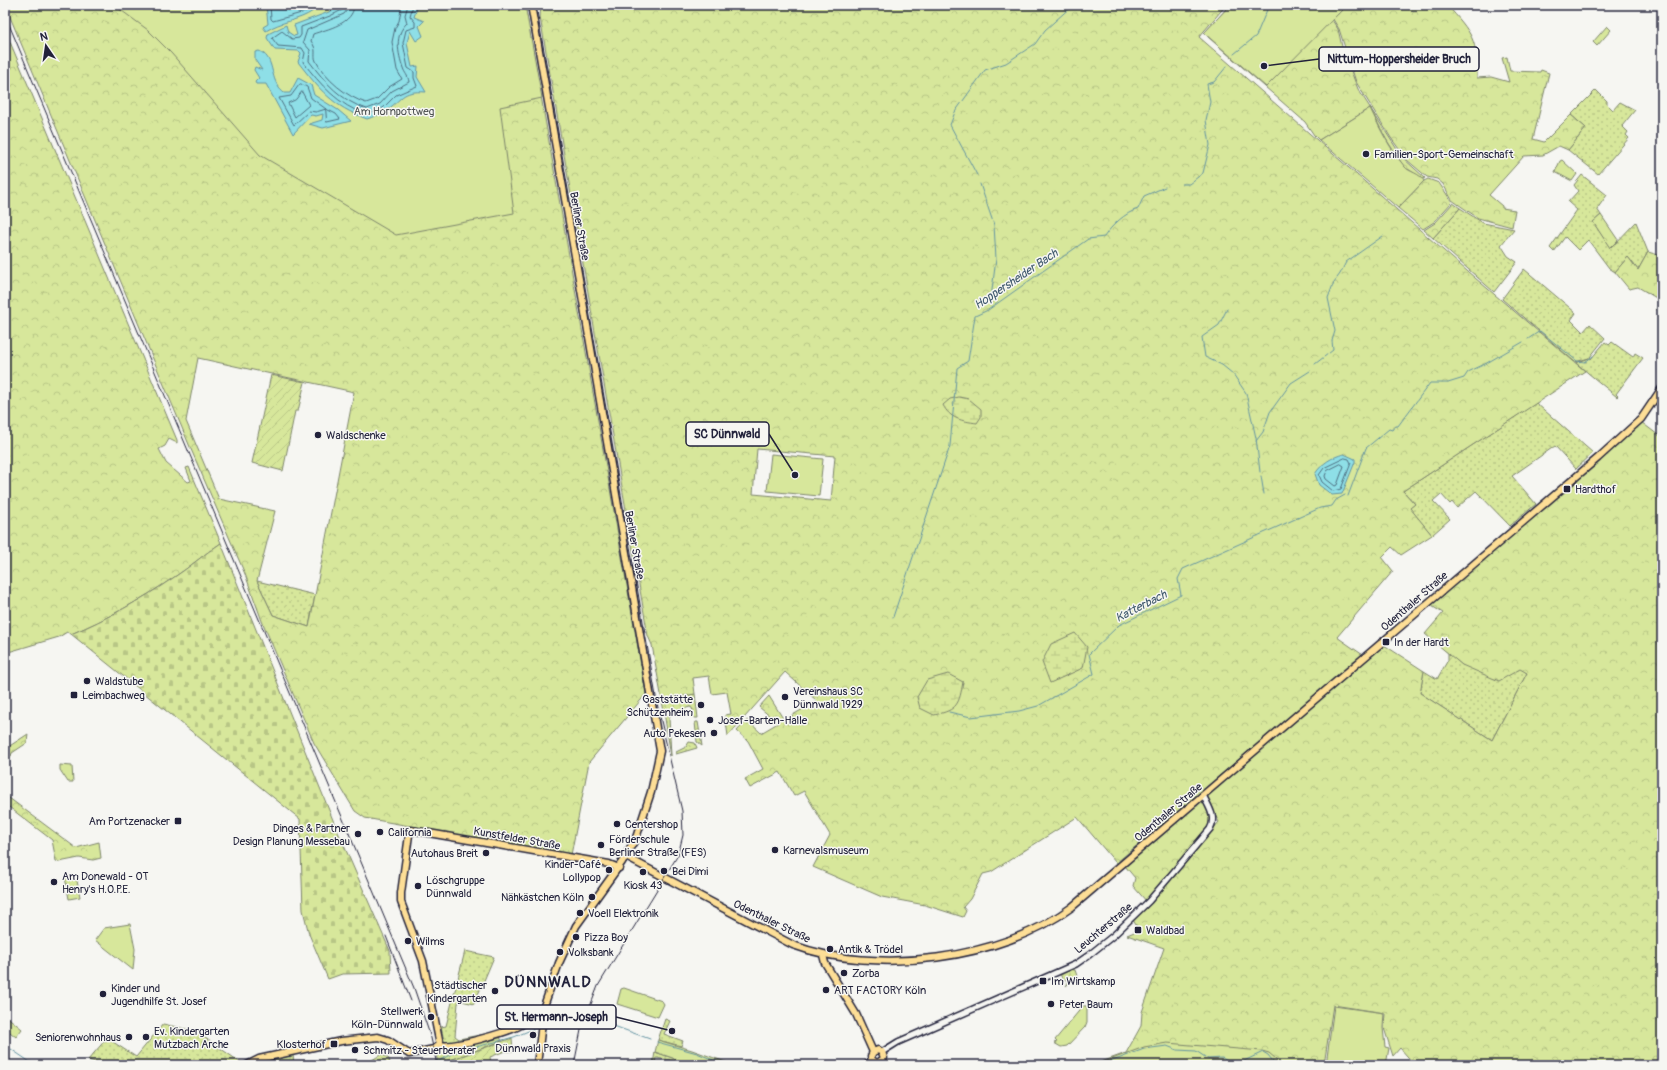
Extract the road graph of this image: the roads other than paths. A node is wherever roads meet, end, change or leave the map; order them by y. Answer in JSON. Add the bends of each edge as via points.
{"nodes":[{"id":1,"x":531,"y":5,"type":"edge"},
{"id":2,"x":1662,"y":388,"type":"edge"},
{"id":3,"x":1202,"y":795,"type":"junction"},
{"id":4,"x":626,"y":856,"type":"junction"},
{"id":5,"x":618,"y":868,"type":"junction"},
{"id":6,"x":823,"y":955,"type":"junction"},
{"id":7,"x":543,"y":1012,"type":"junction"},
{"id":8,"x":440,"y":1045,"type":"junction"},
{"id":9,"x":873,"y":1052,"type":"junction"},
{"id":10,"x":882,"y":1052,"type":"junction"},
{"id":11,"x":872,"y":1060,"type":"junction"},
{"id":12,"x":883,"y":1063,"type":"edge"},
{"id":13,"x":248,"y":1065,"type":"edge"},
{"id":14,"x":537,"y":1065,"type":"edge"},
{"id":15,"x":866,"y":1065,"type":"edge"}],
"edges":[{"from":1,"to":4,"type":"main road","name":"Berliner Straße","via":[[659,746],[657,770],[650,798],[639,831]]},
{"from":2,"to":3,"type":"main road","name":"Odenthaler Straße","via":[[1641,419],[1581,473]]},
{"from":3,"to":6,"type":"main road","name":"Odenthaler Straße","via":[[1072,907],[1031,932],[986,948],[951,955],[866,960]]},
{"from":3,"to":10,"type":"street","name":"Leuchterstraße","via":[[1214,820],[1210,829],[1149,901],[1109,940],[1076,964],[898,1042]]},
{"from":4,"to":5,"type":"main road","name":"Berliner Straße"},
{"from":4,"to":6,"type":"main road","name":"Odenthaler Straße","via":[[787,942]]},
{"from":5,"to":7,"type":"main road","name":"Berliner Straße","via":[[572,935]]},
{"from":5,"to":8,"type":"main road","name":"Kunstfelder Straße","via":[[609,864],[411,830],[401,902],[423,961]]},
{"from":6,"to":9,"type":"main road","via":[[825,963],[859,1019]]},
{"from":7,"to":8,"type":"main road","via":[[518,1027],[503,1032],[453,1045]]},
{"from":7,"to":14,"type":"main road","name":"Berliner Straße"},
{"from":8,"to":13,"type":"main road","via":[[434,1050],[409,1054],[383,1038],[341,1041],[259,1059]]},
{"from":9,"to":10,"type":"main road"},
{"from":9,"to":11,"type":"main road"},
{"from":10,"to":12,"type":"main road"},
{"from":11,"to":12,"type":"main road"},
{"from":11,"to":15,"type":"street"}]}
